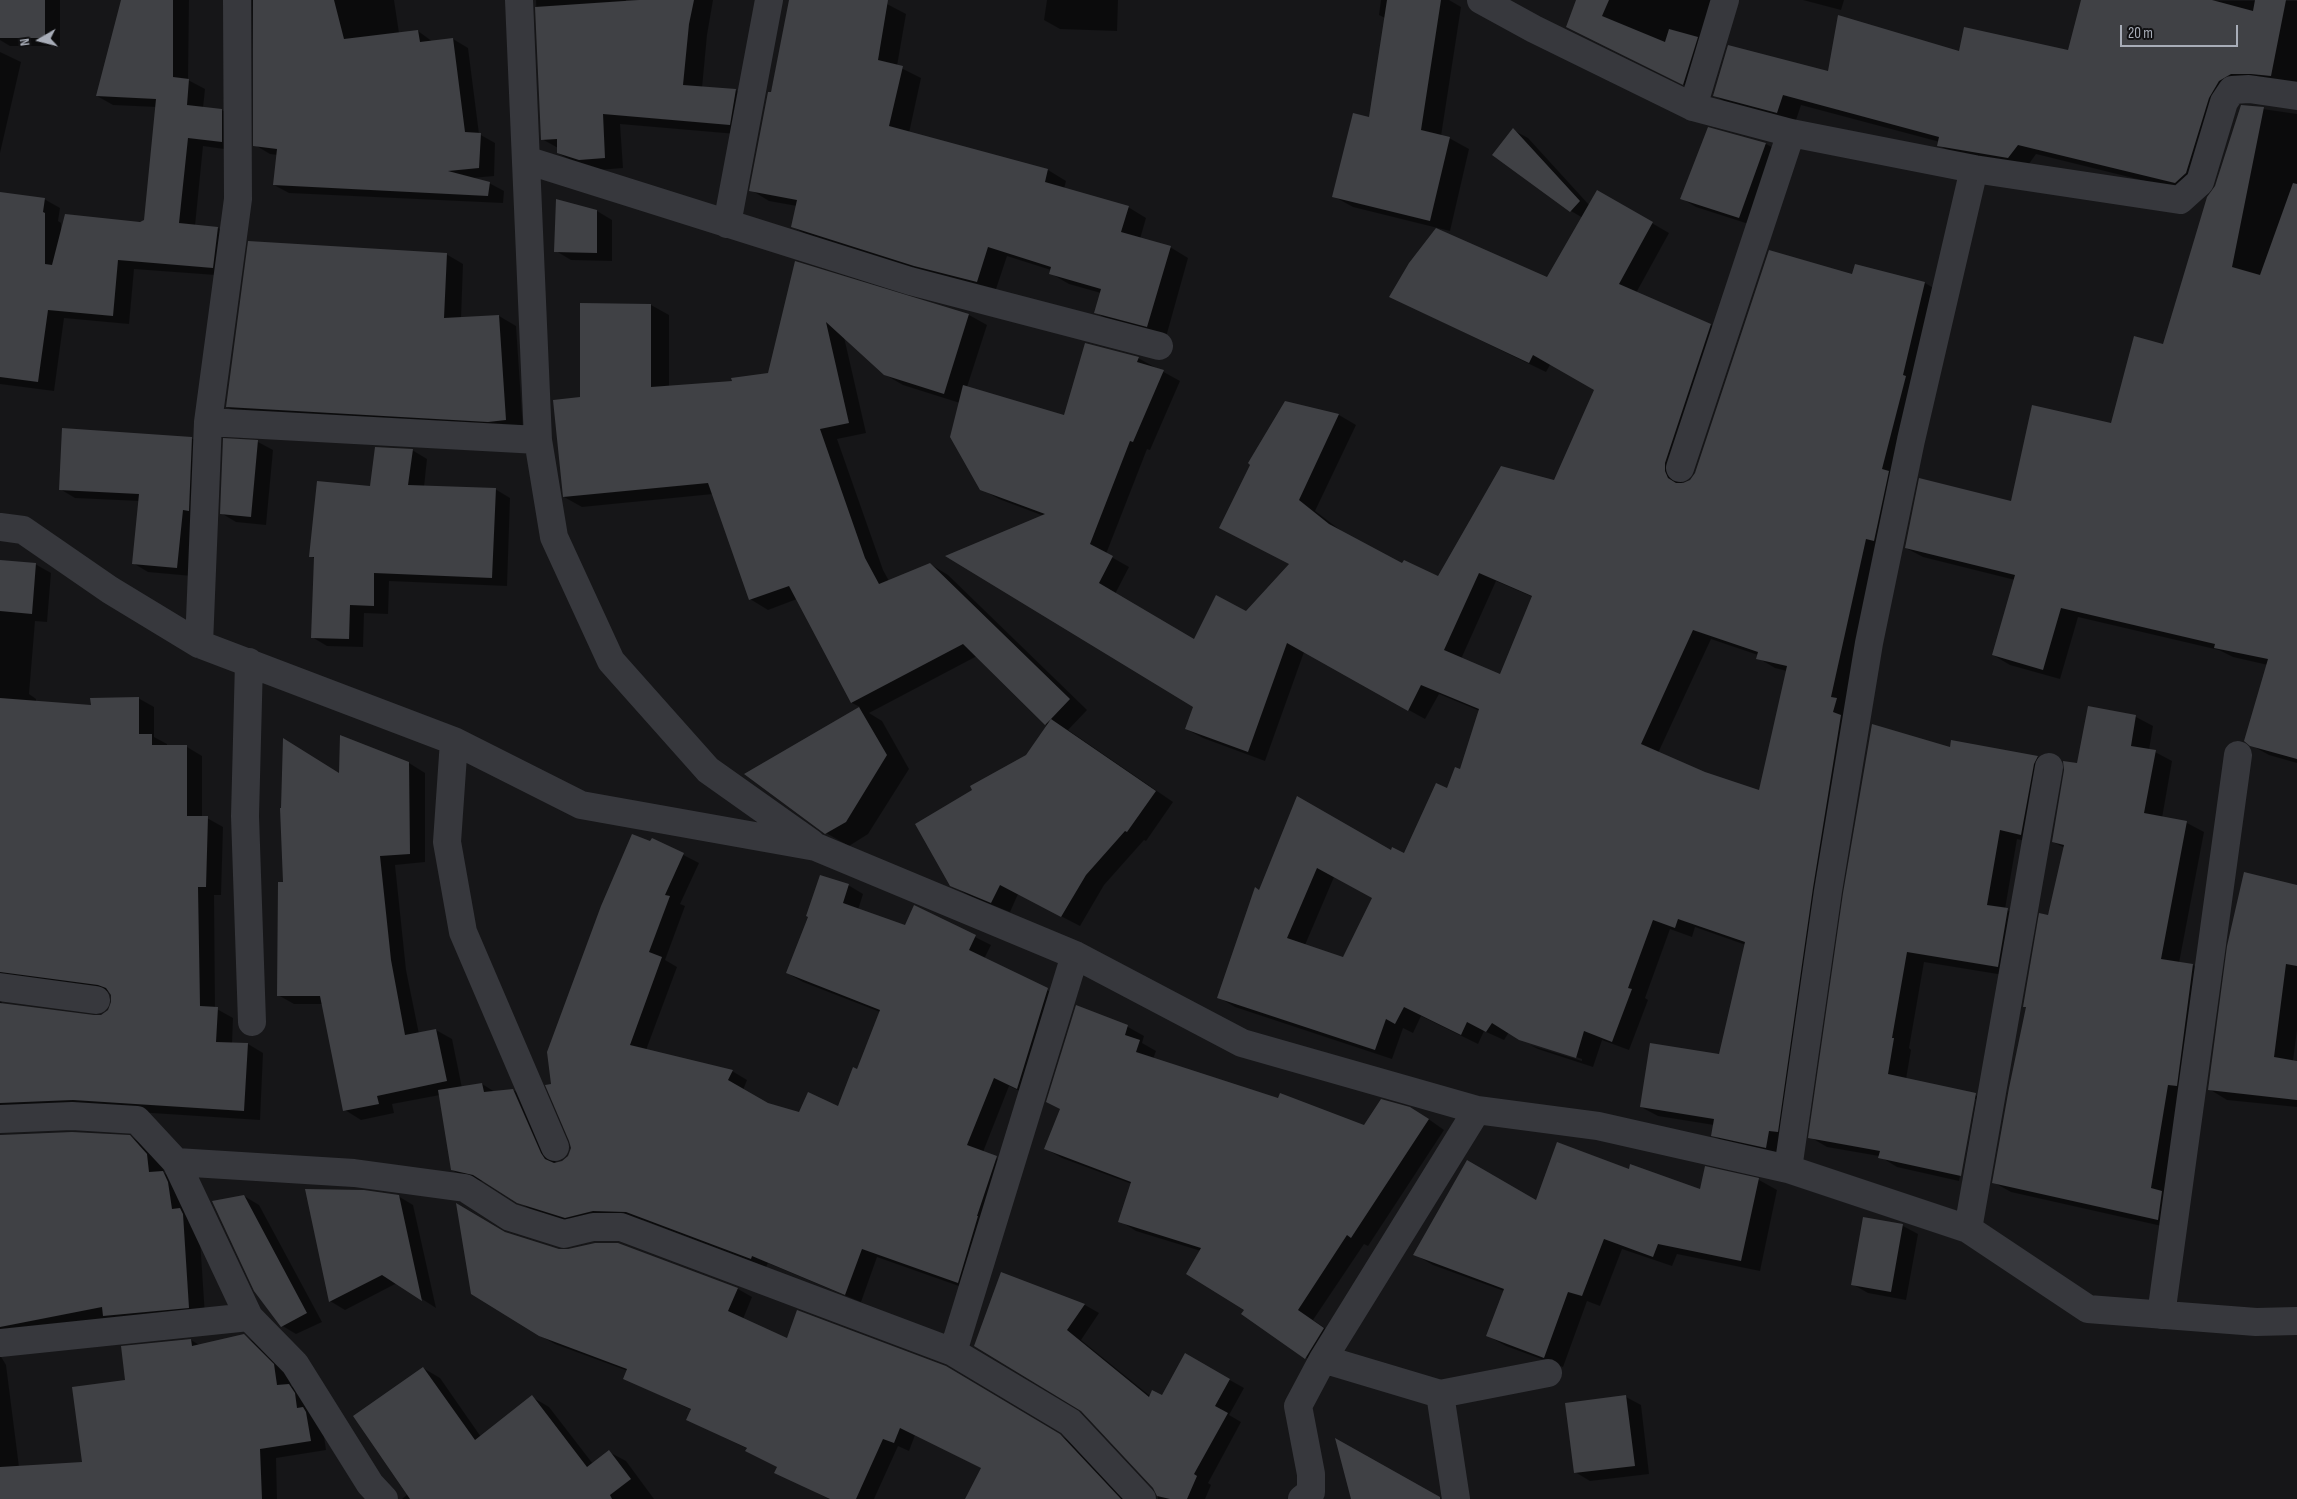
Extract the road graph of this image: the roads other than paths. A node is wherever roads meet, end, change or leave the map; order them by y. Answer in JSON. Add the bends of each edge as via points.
{"nodes":[{"id":1,"x":238,"y":0,"type":"edge"},
{"id":2,"x":519,"y":0,"type":"edge"},
{"id":3,"x":769,"y":0,"type":"edge"},
{"id":4,"x":1481,"y":0,"type":"edge"},
{"id":5,"x":1725,"y":0,"type":"edge"},
{"id":6,"x":2297,"y":96,"type":"edge"},
{"id":7,"x":1693,"y":107,"type":"junction"},
{"id":8,"x":1791,"y":133,"type":"junction"},
{"id":9,"x":526,"y":160,"type":"junction"},
{"id":10,"x":1974,"y":169,"type":"junction"},
{"id":11,"x":727,"y":224,"type":"junction"},
{"id":12,"x":1159,"y":346,"type":"dead end"},
{"id":13,"x":208,"y":422,"type":"junction"},
{"id":14,"x":538,"y":440,"type":"junction"},
{"id":15,"x":1680,"y":468,"type":"dead end"},
{"id":16,"x":0,"y":527,"type":"edge"},
{"id":17,"x":199,"y":644,"type":"junction"},
{"id":18,"x":249,"y":662,"type":"junction"},
{"id":19,"x":454,"y":741,"type":"junction"},
{"id":20,"x":2238,"y":755,"type":"dead end"},
{"id":21,"x":2049,"y":767,"type":"dead end"},
{"id":22,"x":816,"y":847,"type":"junction"},
{"id":23,"x":1075,"y":955,"type":"junction"},
{"id":24,"x":0,"y":987,"type":"edge"},
{"id":25,"x":96,"y":1000,"type":"dead end"},
{"id":26,"x":252,"y":1022,"type":"dead end"},
{"id":27,"x":1477,"y":1110,"type":"junction"},
{"id":28,"x":0,"y":1119,"type":"edge"},
{"id":29,"x":555,"y":1147,"type":"dead end"},
{"id":30,"x":176,"y":1162,"type":"junction"},
{"id":31,"x":1788,"y":1168,"type":"junction"},
{"id":32,"x":1968,"y":1229,"type":"junction"},
{"id":33,"x":2161,"y":1315,"type":"junction"},
{"id":34,"x":249,"y":1317,"type":"junction"},
{"id":35,"x":2297,"y":1320,"type":"edge"},
{"id":36,"x":0,"y":1343,"type":"edge"},
{"id":37,"x":953,"y":1352,"type":"junction"},
{"id":38,"x":1323,"y":1359,"type":"junction"},
{"id":39,"x":1548,"y":1373,"type":"dead end"},
{"id":40,"x":1440,"y":1394,"type":"junction"},
{"id":41,"x":384,"y":1499,"type":"edge"},
{"id":42,"x":1142,"y":1499,"type":"edge"},
{"id":43,"x":1302,"y":1499,"type":"edge"},
{"id":44,"x":1456,"y":1499,"type":"edge"}],
"edges":[{"from":1,"to":13,"type":"street","via":[[238,199]]},
{"from":2,"to":9,"type":"street"},
{"from":3,"to":11,"type":"street"},
{"from":4,"to":7,"type":"street"},
{"from":5,"to":7,"type":"street"},
{"from":6,"to":10,"type":"street","via":[[2249,89],[2232,90],[2224,102],[2200,182],[2180,200]]},
{"from":7,"to":8,"type":"street"},
{"from":8,"to":10,"type":"street"},
{"from":8,"to":15,"type":"street"},
{"from":9,"to":11,"type":"street"},
{"from":9,"to":14,"type":"street"},
{"from":10,"to":31,"type":"street","via":[[1910,440],[1869,643],[1828,891]]},
{"from":11,"to":12,"type":"street","via":[[910,281]]},
{"from":13,"to":14,"type":"street"},
{"from":13,"to":17,"type":"street"},
{"from":14,"to":22,"type":"street","via":[[554,537],[611,661],[708,770]]},
{"from":16,"to":17,"type":"street","via":[[23,530],[110,590]]},
{"from":17,"to":18,"type":"street"},
{"from":18,"to":19,"type":"street"},
{"from":18,"to":26,"type":"street","via":[[244,816]]},
{"from":19,"to":22,"type":"street","via":[[581,805]]},
{"from":19,"to":29,"type":"street","via":[[447,842],[463,932]]},
{"from":20,"to":33,"type":"street"},
{"from":21,"to":32,"type":"street"},
{"from":22,"to":23,"type":"street"},
{"from":23,"to":27,"type":"street","via":[[1242,1043]]},
{"from":23,"to":37,"type":"street"},
{"from":24,"to":25,"type":"street"},
{"from":27,"to":31,"type":"street","via":[[1598,1126]]},
{"from":27,"to":38,"type":"street"},
{"from":28,"to":30,"type":"street","via":[[72,1116],[137,1120]]},
{"from":30,"to":34,"type":"street"},
{"from":30,"to":37,"type":"street","via":[[354,1173],[465,1188],[510,1217],[564,1234],[593,1227],[621,1227]]},
{"from":31,"to":32,"type":"street"},
{"from":32,"to":33,"type":"street","via":[[2088,1309]]},
{"from":33,"to":35,"type":"street","via":[[2256,1322]]},
{"from":34,"to":36,"type":"street"},
{"from":34,"to":41,"type":"street","via":[[295,1364],[370,1484]]},
{"from":37,"to":42,"type":"street","via":[[1070,1422]]},
{"from":38,"to":40,"type":"street"},
{"from":38,"to":43,"type":"street","via":[[1298,1406],[1311,1474],[1311,1492]]},
{"from":39,"to":40,"type":"street"},
{"from":40,"to":44,"type":"street"}]}
